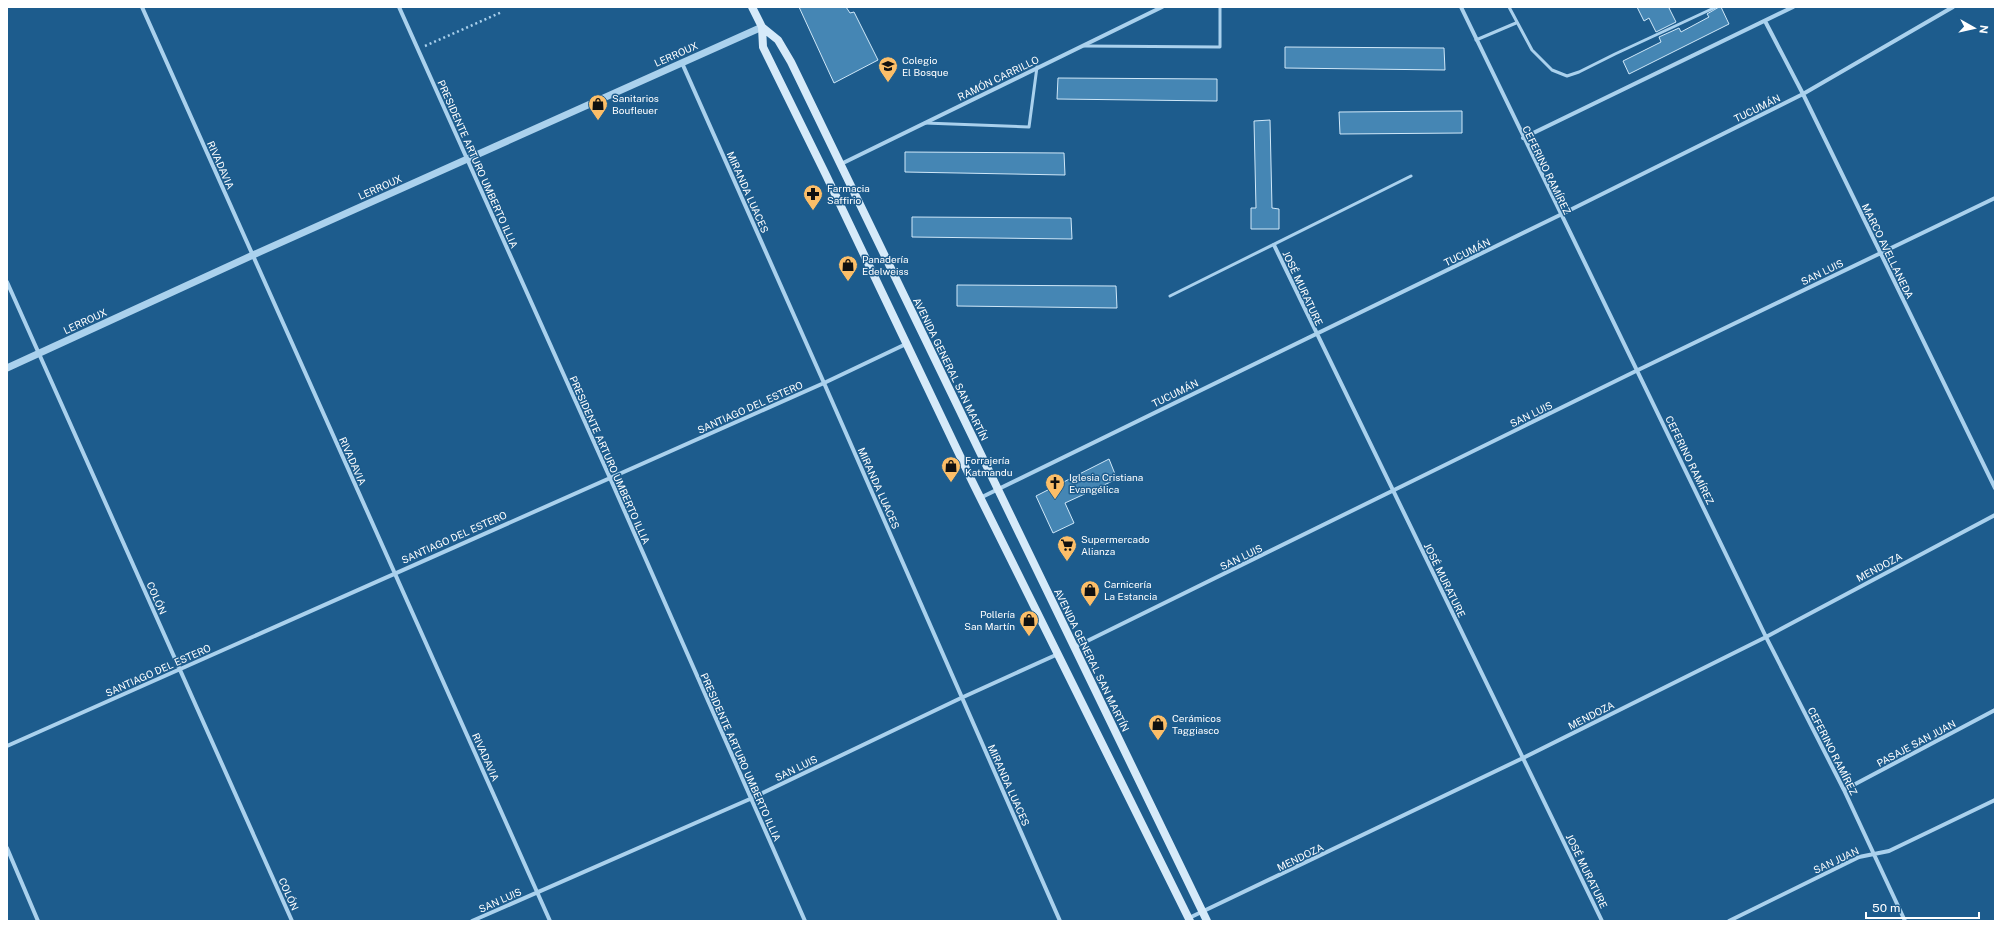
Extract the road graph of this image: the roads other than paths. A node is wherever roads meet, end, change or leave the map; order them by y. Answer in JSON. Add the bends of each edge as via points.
{"nodes":[{"id":1,"x":142,"y":7,"type":"edge"},
{"id":2,"x":399,"y":7,"type":"edge"},
{"id":3,"x":752,"y":7,"type":"edge"},
{"id":4,"x":1162,"y":7,"type":"edge"},
{"id":5,"x":1220,"y":7,"type":"edge"},
{"id":6,"x":1461,"y":7,"type":"edge"},
{"id":7,"x":1510,"y":7,"type":"edge"},
{"id":8,"x":1716,"y":7,"type":"edge"},
{"id":9,"x":1793,"y":7,"type":"edge"},
{"id":10,"x":1953,"y":7,"type":"edge"},
{"id":11,"x":1765,"y":21,"type":"junction"},
{"id":12,"x":1516,"y":23,"type":"junction"},
{"id":13,"x":762,"y":26,"type":"junction"},
{"id":14,"x":1476,"y":40,"type":"junction"},
{"id":15,"x":1081,"y":46,"type":"junction"},
{"id":16,"x":681,"y":62,"type":"junction"},
{"id":17,"x":1037,"y":67,"type":"junction"},
{"id":18,"x":1803,"y":94,"type":"junction"},
{"id":19,"x":924,"y":123,"type":"junction"},
{"id":20,"x":1523,"y":138,"type":"junction"},
{"id":21,"x":467,"y":160,"type":"junction"},
{"id":22,"x":841,"y":164,"type":"junction"},
{"id":23,"x":1411,"y":176,"type":"dead end"},
{"id":24,"x":1995,"y":198,"type":"edge"},
{"id":25,"x":1560,"y":215,"type":"junction"},
{"id":26,"x":1274,"y":245,"type":"junction"},
{"id":27,"x":1879,"y":253,"type":"junction"},
{"id":28,"x":253,"y":255,"type":"junction"},
{"id":29,"x":7,"y":282,"type":"edge"},
{"id":30,"x":1170,"y":296,"type":"dead end"},
{"id":31,"x":1316,"y":333,"type":"junction"},
{"id":32,"x":907,"y":344,"type":"junction"},
{"id":33,"x":38,"y":354,"type":"junction"},
{"id":34,"x":7,"y":368,"type":"edge"},
{"id":35,"x":1638,"y":370,"type":"junction"},
{"id":36,"x":824,"y":383,"type":"junction"},
{"id":37,"x":610,"y":478,"type":"junction"},
{"id":38,"x":998,"y":488,"type":"junction"},
{"id":39,"x":1995,"y":488,"type":"edge"},
{"id":40,"x":1393,"y":492,"type":"junction"},
{"id":41,"x":980,"y":498,"type":"junction"},
{"id":42,"x":1995,"y":515,"type":"edge"},
{"id":43,"x":394,"y":573,"type":"junction"},
{"id":44,"x":1766,"y":637,"type":"junction"},
{"id":45,"x":1075,"y":647,"type":"junction"},
{"id":46,"x":1059,"y":654,"type":"junction"},
{"id":47,"x":180,"y":669,"type":"junction"},
{"id":48,"x":961,"y":698,"type":"junction"},
{"id":49,"x":1995,"y":710,"type":"edge"},
{"id":50,"x":7,"y":746,"type":"edge"},
{"id":51,"x":1523,"y":758,"type":"junction"},
{"id":52,"x":1844,"y":790,"type":"junction"},
{"id":53,"x":750,"y":799,"type":"junction"},
{"id":54,"x":1995,"y":800,"type":"edge"},
{"id":55,"x":7,"y":848,"type":"edge"},
{"id":56,"x":1873,"y":854,"type":"junction"},
{"id":57,"x":538,"y":892,"type":"junction"},
{"id":58,"x":1203,"y":912,"type":"junction"},
{"id":59,"x":1190,"y":920,"type":"edge"},
{"id":60,"x":38,"y":921,"type":"edge"},
{"id":61,"x":292,"y":921,"type":"edge"},
{"id":62,"x":472,"y":921,"type":"edge"},
{"id":63,"x":550,"y":921,"type":"edge"},
{"id":64,"x":804,"y":921,"type":"edge"},
{"id":65,"x":1060,"y":921,"type":"edge"},
{"id":66,"x":1207,"y":921,"type":"edge"},
{"id":67,"x":1602,"y":921,"type":"edge"},
{"id":68,"x":1729,"y":921,"type":"edge"},
{"id":69,"x":1905,"y":921,"type":"edge"}],
"edges":[{"from":1,"to":28,"type":"street","name":"RIVADAVIA"},
{"from":2,"to":21,"type":"street","name":"PRESIDENTE ARTURO UMBERTO ILLIA"},
{"from":3,"to":13,"type":"main road","name":"AVENIDA GENERAL SAN MARTÍN"},
{"from":4,"to":15,"type":"street","name":"RAMÓN CARRILLO"},
{"from":5,"to":15,"type":"lane","via":[[1220,47]]},
{"from":6,"to":14,"type":"street","name":"CEFERINO RAMÍREZ"},
{"from":7,"to":12,"type":"lane"},
{"from":8,"to":12,"type":"lane","via":[[1567,76],[1558,74],[1542,62]]},
{"from":9,"to":11,"type":"street"},
{"from":10,"to":18,"type":"street","name":"TUCUMÁN"},
{"from":11,"to":18,"type":"street","name":"MARCO AVELLANEDA"},
{"from":11,"to":20,"type":"street"},
{"from":12,"to":14,"type":"lane"},
{"from":13,"to":16,"type":"street","name":"LERROUX"},
{"from":13,"to":22,"type":"main road","name":"AVENIDA GENERAL SAN MARTÍN","via":[[778,40]]},
{"from":13,"to":32,"type":"main road","name":"AVENIDA GENERAL SAN MARTÍN","via":[[762,47]]},
{"from":14,"to":20,"type":"street","name":"CEFERINO RAMÍREZ"},
{"from":15,"to":17,"type":"street","name":"RAMÓN CARRILLO"},
{"from":16,"to":21,"type":"street","name":"LERROUX"},
{"from":16,"to":36,"type":"street","name":"MIRANDA LUACES"},
{"from":17,"to":19,"type":"street","name":"RAMÓN CARRILLO"},
{"from":17,"to":19,"type":"lane","via":[[1029,127]]},
{"from":18,"to":25,"type":"street","name":"TUCUMÁN"},
{"from":18,"to":27,"type":"street","name":"MARCO AVELLANEDA"},
{"from":19,"to":22,"type":"street","name":"RAMÓN CARRILLO"},
{"from":20,"to":25,"type":"street","name":"CEFERINO RAMÍREZ"},
{"from":21,"to":28,"type":"street","name":"LERROUX"},
{"from":21,"to":37,"type":"street","name":"PRESIDENTE ARTURO UMBERTO ILLIA"},
{"from":22,"to":38,"type":"main road","name":"AVENIDA GENERAL SAN MARTÍN"},
{"from":23,"to":26,"type":"lane"},
{"from":24,"to":27,"type":"street","name":"SAN LUIS"},
{"from":25,"to":31,"type":"street","name":"TUCUMÁN"},
{"from":25,"to":35,"type":"street","name":"CEFERINO RAMÍREZ"},
{"from":26,"to":30,"type":"lane"},
{"from":26,"to":31,"type":"street","name":"JOSÉ MURATURE"},
{"from":27,"to":35,"type":"street","name":"SAN LUIS"},
{"from":27,"to":39,"type":"street","name":"MARCO AVELLANEDA"},
{"from":28,"to":33,"type":"street","name":"LERROUX"},
{"from":28,"to":43,"type":"street","name":"RIVADAVIA"},
{"from":29,"to":33,"type":"street","name":"COLÓN"},
{"from":31,"to":38,"type":"street","name":"TUCUMÁN"},
{"from":31,"to":40,"type":"street","name":"JOSÉ MURATURE"},
{"from":32,"to":36,"type":"street","name":"SANTIAGO DEL ESTERO"},
{"from":32,"to":41,"type":"main road","name":"AVENIDA GENERAL SAN MARTÍN"},
{"from":33,"to":34,"type":"street","name":"LERROUX"},
{"from":33,"to":47,"type":"street","name":"COLÓN"},
{"from":35,"to":40,"type":"street","name":"SAN LUIS"},
{"from":35,"to":44,"type":"street","name":"CEFERINO RAMÍREZ"},
{"from":36,"to":37,"type":"street","name":"SANTIAGO DEL ESTERO"},
{"from":36,"to":48,"type":"street","name":"MIRANDA LUACES"},
{"from":37,"to":43,"type":"street","name":"SANTIAGO DEL ESTERO"},
{"from":37,"to":53,"type":"street","name":"PRESIDENTE ARTURO UMBERTO ILLIA"},
{"from":38,"to":41,"type":"street","name":"TUCUMÁN"},
{"from":38,"to":45,"type":"main road","name":"AVENIDA GENERAL SAN MARTÍN"},
{"from":40,"to":45,"type":"street","name":"SAN LUIS"},
{"from":40,"to":51,"type":"street","name":"JOSÉ MURATURE"},
{"from":41,"to":46,"type":"main road","name":"AVENIDA GENERAL SAN MARTÍN"},
{"from":42,"to":44,"type":"street","name":"MENDOZA"},
{"from":43,"to":47,"type":"street","name":"SANTIAGO DEL ESTERO"},
{"from":43,"to":57,"type":"street","name":"RIVADAVIA"},
{"from":44,"to":51,"type":"street","name":"MENDOZA"},
{"from":44,"to":52,"type":"street","name":"CEFERINO RAMÍREZ"},
{"from":45,"to":58,"type":"main road","name":"AVENIDA GENERAL SAN MARTÍN"},
{"from":46,"to":48,"type":"street","name":"SAN LUIS"},
{"from":46,"to":59,"type":"main road","name":"AVENIDA GENERAL SAN MARTÍN"},
{"from":47,"to":50,"type":"street","name":"SANTIAGO DEL ESTERO"},
{"from":47,"to":61,"type":"street","name":"COLÓN"},
{"from":48,"to":53,"type":"street","name":"SAN LUIS"},
{"from":48,"to":65,"type":"street","name":"MIRANDA LUACES"},
{"from":49,"to":52,"type":"street","name":"PASAJE SAN JUAN"},
{"from":51,"to":58,"type":"street","name":"MENDOZA"},
{"from":51,"to":67,"type":"street","name":"JOSÉ MURATURE"},
{"from":52,"to":56,"type":"street","name":"CEFERINO RAMÍREZ"},
{"from":53,"to":57,"type":"street","name":"SAN LUIS"},
{"from":53,"to":64,"type":"street","name":"PRESIDENTE ARTURO UMBERTO ILLIA"},
{"from":54,"to":56,"type":"street","name":"SAN JUAN","via":[[1889,851]]},
{"from":55,"to":60,"type":"street"},
{"from":56,"to":68,"type":"street","name":"SAN JUAN","via":[[1860,857]]},
{"from":56,"to":69,"type":"street","name":"CEFERINO RAMÍREZ"},
{"from":57,"to":62,"type":"street","name":"SAN LUIS"},
{"from":57,"to":63,"type":"street","name":"RIVADAVIA"},
{"from":58,"to":59,"type":"street","name":"MENDOZA"},
{"from":58,"to":66,"type":"main road","name":"AVENIDA GENERAL SAN MARTÍN"}]}
